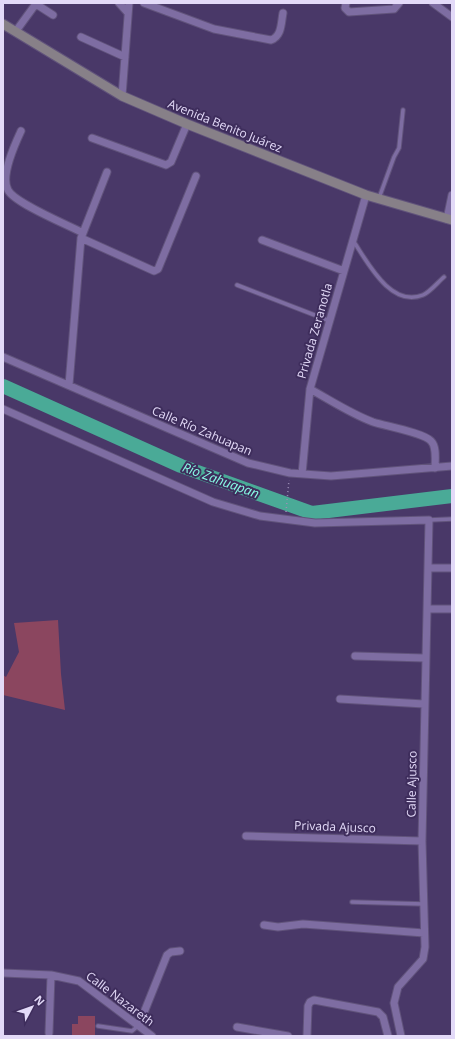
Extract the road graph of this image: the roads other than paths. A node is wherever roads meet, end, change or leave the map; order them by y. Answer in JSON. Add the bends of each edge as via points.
{"nodes":[{"id":1,"x":119,"y":3,"type":"edge"},
{"id":2,"x":128,"y":3,"type":"edge"},
{"id":3,"x":144,"y":3,"type":"edge"},
{"id":4,"x":346,"y":3,"type":"edge"},
{"id":5,"x":399,"y":3,"type":"edge"},
{"id":6,"x":433,"y":3,"type":"edge"},
{"id":7,"x":128,"y":13,"type":"junction"},
{"id":8,"x":283,"y":13,"type":"dead end"},
{"id":9,"x":53,"y":15,"type":"dead end"},
{"id":10,"x":452,"y":17,"type":"edge"},
{"id":11,"x":3,"y":24,"type":"edge"},
{"id":12,"x":16,"y":31,"type":"junction"},
{"id":13,"x":81,"y":37,"type":"dead end"},
{"id":14,"x":125,"y":57,"type":"junction"},
{"id":15,"x":122,"y":96,"type":"junction"},
{"id":16,"x":403,"y":110,"type":"dead end"},
{"id":17,"x":187,"y":124,"type":"junction"},
{"id":18,"x":21,"y":131,"type":"dead end"},
{"id":19,"x":92,"y":138,"type":"dead end"},
{"id":20,"x":107,"y":172,"type":"dead end"},
{"id":21,"x":196,"y":176,"type":"dead end"},
{"id":22,"x":366,"y":195,"type":"junction"},
{"id":23,"x":452,"y":195,"type":"edge"},
{"id":24,"x":378,"y":198,"type":"junction"},
{"id":25,"x":449,"y":219,"type":"edge"},
{"id":26,"x":82,"y":235,"type":"junction"},
{"id":27,"x":262,"y":240,"type":"dead end"},
{"id":28,"x":353,"y":241,"type":"junction"},
{"id":29,"x":344,"y":271,"type":"junction"},
{"id":30,"x":444,"y":277,"type":"dead end"},
{"id":31,"x":237,"y":285,"type":"dead end"},
{"id":32,"x":330,"y":321,"type":"junction"},
{"id":33,"x":3,"y":357,"type":"edge"},
{"id":34,"x":69,"y":385,"type":"junction"},
{"id":35,"x":310,"y":389,"type":"junction"},
{"id":36,"x":3,"y":409,"type":"edge"},
{"id":37,"x":452,"y":466,"type":"edge"},
{"id":38,"x":435,"y":468,"type":"junction"},
{"id":39,"x":302,"y":474,"type":"junction"},
{"id":40,"x":452,"y":519,"type":"edge"},
{"id":41,"x":429,"y":520,"type":"junction"},
{"id":42,"x":428,"y":568,"type":"junction"},
{"id":43,"x":452,"y":568,"type":"edge"},
{"id":44,"x":426,"y":609,"type":"junction"},
{"id":45,"x":452,"y":609,"type":"edge"},
{"id":46,"x":355,"y":656,"type":"dead end"},
{"id":47,"x":425,"y":658,"type":"junction"},
{"id":48,"x":340,"y":699,"type":"dead end"},
{"id":49,"x":424,"y":704,"type":"junction"},
{"id":50,"x":246,"y":836,"type":"dead end"},
{"id":51,"x":422,"y":841,"type":"junction"},
{"id":52,"x":352,"y":902,"type":"dead end"},
{"id":53,"x":424,"y":904,"type":"junction"},
{"id":54,"x":264,"y":925,"type":"dead end"},
{"id":55,"x":424,"y":933,"type":"junction"},
{"id":56,"x":180,"y":951,"type":"dead end"},
{"id":57,"x":3,"y":973,"type":"edge"},
{"id":58,"x":52,"y":975,"type":"junction"},
{"id":59,"x":139,"y":1025,"type":"junction"},
{"id":60,"x":98,"y":1026,"type":"dead end"},
{"id":61,"x":237,"y":1027,"type":"dead end"},
{"id":62,"x":49,"y":1033,"type":"dead end"},
{"id":63,"x":151,"y":1036,"type":"edge"},
{"id":64,"x":288,"y":1036,"type":"edge"},
{"id":65,"x":307,"y":1036,"type":"edge"},
{"id":66,"x":388,"y":1036,"type":"edge"},
{"id":67,"x":401,"y":1036,"type":"edge"}],
"edges":[{"from":1,"to":7,"type":"street"},
{"from":2,"to":7,"type":"street"},
{"from":3,"to":8,"type":"street","via":[[214,28],[272,40],[279,34]]},
{"from":4,"to":5,"type":"street","via":[[345,8],[349,12],[389,10],[394,9]]},
{"from":6,"to":10,"type":"street"},
{"from":7,"to":14,"type":"street"},
{"from":9,"to":12,"type":"street","via":[[35,5]]},
{"from":11,"to":12,"type":"main road","name":"Avenida Benito Juárez"},
{"from":12,"to":15,"type":"main road","name":"Avenida Benito Juárez"},
{"from":13,"to":14,"type":"street"},
{"from":14,"to":15,"type":"street"},
{"from":15,"to":17,"type":"main road","name":"Avenida Benito Juárez"},
{"from":16,"to":24,"type":"lane","via":[[399,148]]},
{"from":17,"to":19,"type":"street","via":[[171,162],[166,165]]},
{"from":17,"to":22,"type":"main road","name":"Avenida Benito Juárez"},
{"from":18,"to":26,"type":"street","via":[[11,153],[6,179],[8,190],[19,201]]},
{"from":20,"to":26,"type":"street"},
{"from":21,"to":26,"type":"street","via":[[158,269],[154,271]]},
{"from":22,"to":24,"type":"main road","name":"Avenida Benito Juárez"},
{"from":22,"to":28,"type":"street","name":"Privada Zeranotla"},
{"from":23,"to":25,"type":"street"},
{"from":24,"to":25,"type":"main road","name":"Avenida Benito Juárez"},
{"from":26,"to":34,"type":"street"},
{"from":27,"to":29,"type":"street"},
{"from":28,"to":29,"type":"street","name":"Privada Zeranotla"},
{"from":28,"to":30,"type":"lane","via":[[376,274],[394,293],[410,298],[424,295]]},
{"from":29,"to":32,"type":"street","name":"Privada Zeranotla"},
{"from":31,"to":32,"type":"lane"},
{"from":32,"to":35,"type":"street","name":"Privada Zeranotla"},
{"from":33,"to":34,"type":"street","name":"Calle Río Zahuapan"},
{"from":34,"to":39,"type":"street","name":"Calle Río Zahuapan","via":[[248,463]]},
{"from":35,"to":38,"type":"street","name":"Privada Zeranotla","via":[[367,420],[431,441],[435,448]]},
{"from":35,"to":39,"type":"street"},
{"from":36,"to":41,"type":"street","via":[[213,502],[260,516],[315,523]]},
{"from":37,"to":38,"type":"street","name":"Calle Río Zahuapan"},
{"from":38,"to":39,"type":"street","name":"Calle Río Zahuapan","via":[[331,476]]},
{"from":40,"to":41,"type":"lane"},
{"from":41,"to":42,"type":"street","name":"Calle Ajusco"},
{"from":42,"to":43,"type":"street"},
{"from":42,"to":44,"type":"street","name":"Calle Ajusco"},
{"from":44,"to":45,"type":"street"},
{"from":44,"to":47,"type":"street","name":"Calle Ajusco"},
{"from":46,"to":47,"type":"street"},
{"from":47,"to":49,"type":"street","name":"Calle Ajusco"},
{"from":48,"to":49,"type":"street"},
{"from":49,"to":51,"type":"street","name":"Calle Ajusco"},
{"from":50,"to":51,"type":"street","name":"Privada Ajusco"},
{"from":51,"to":53,"type":"street","name":"Calle Ajusco"},
{"from":52,"to":53,"type":"lane"},
{"from":53,"to":55,"type":"street","name":"Calle Ajusco"},
{"from":54,"to":55,"type":"street","via":[[278,927],[303,924]]},
{"from":55,"to":67,"type":"street","name":"Calle Ajusco","via":[[423,958],[398,987],[394,1003]]},
{"from":56,"to":59,"type":"street","via":[[167,955]]},
{"from":57,"to":58,"type":"street","name":"Calle Nazareth"},
{"from":58,"to":59,"type":"street","name":"Calle Nazareth","via":[[79,981]]},
{"from":58,"to":62,"type":"street"},
{"from":59,"to":60,"type":"lane","via":[[132,1031]]},
{"from":59,"to":63,"type":"street","name":"Calle Nazareth"},
{"from":61,"to":64,"type":"street"},
{"from":65,"to":66,"type":"street","via":[[310,1002],[314,1000],[378,1012],[383,1017]]}]}
